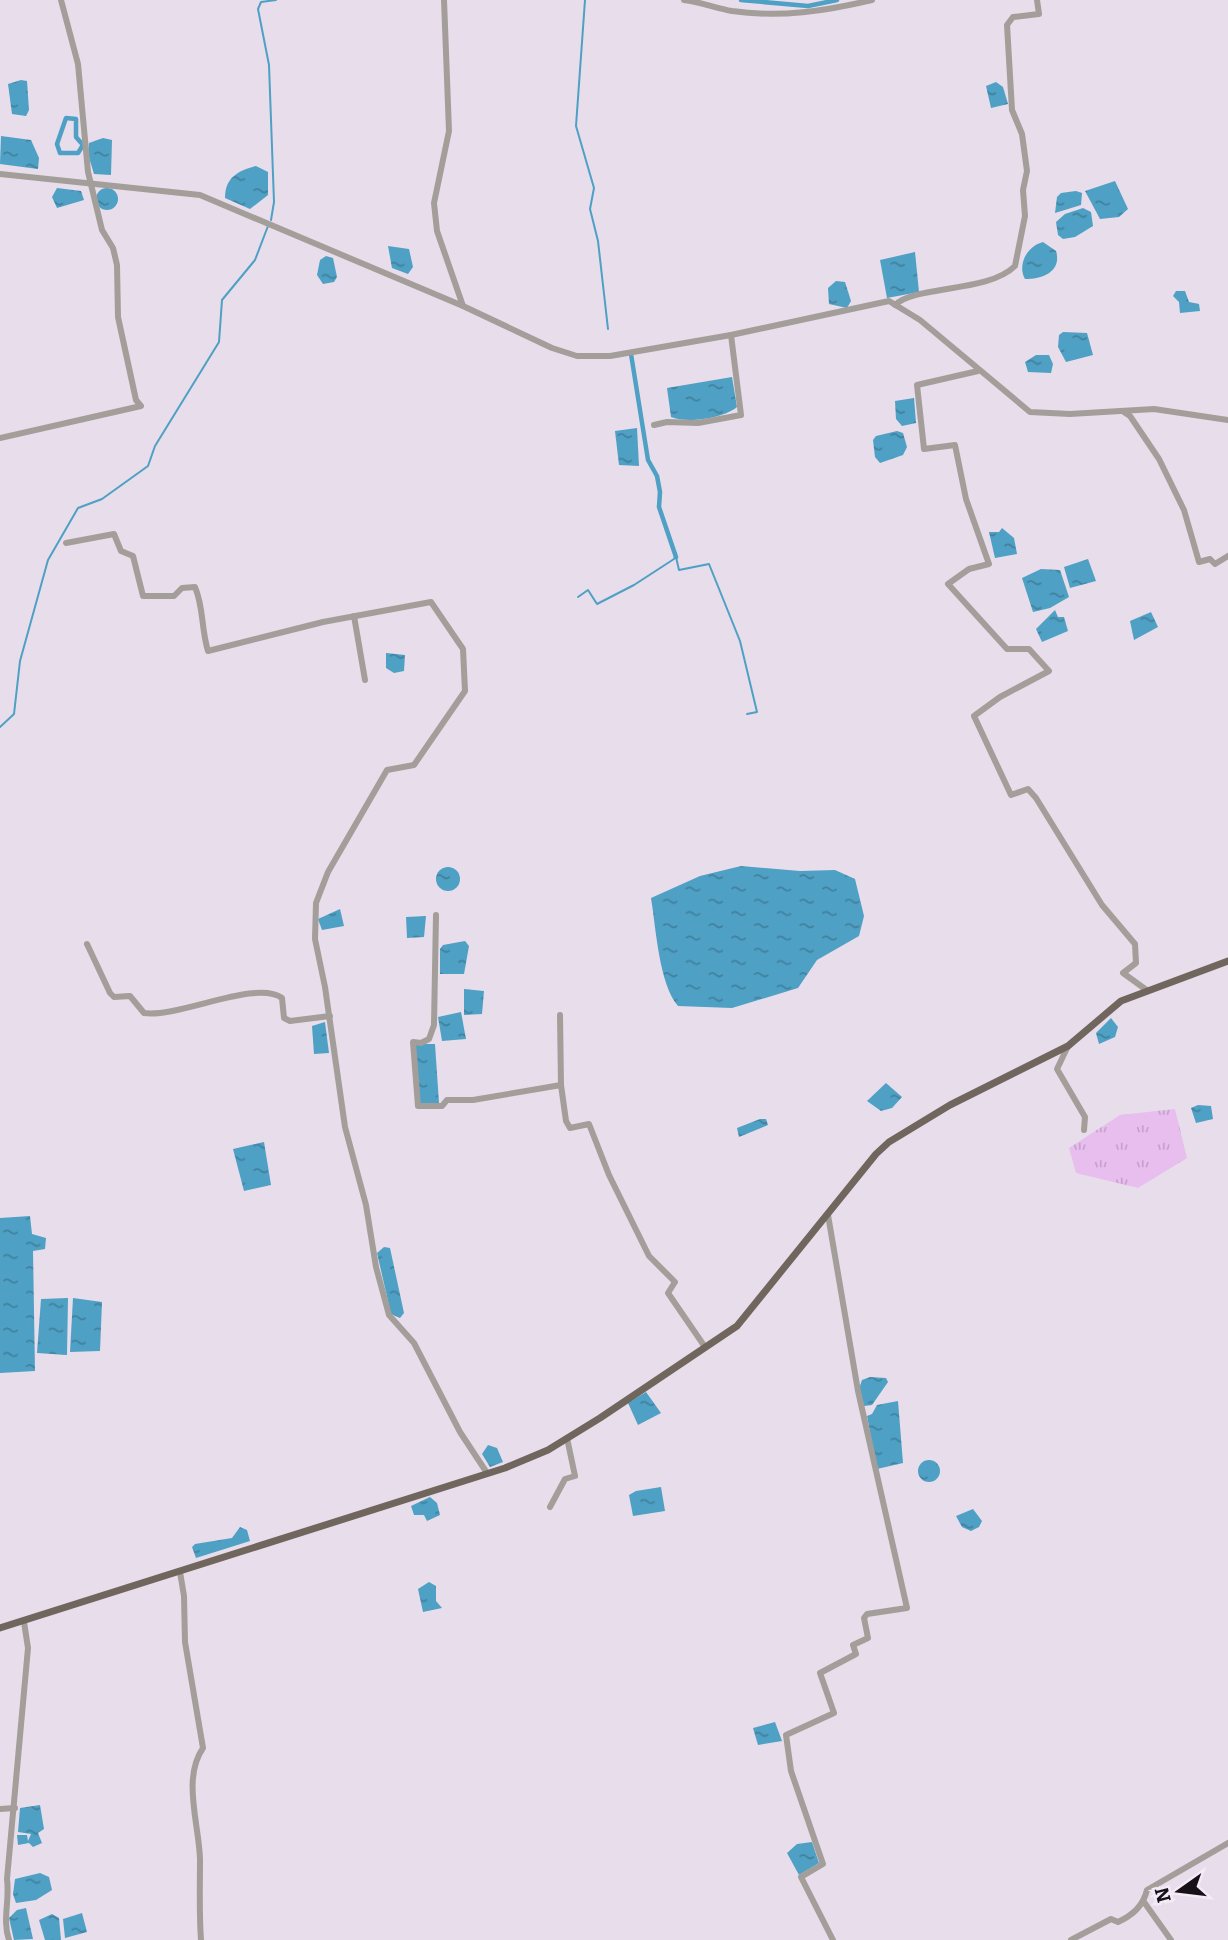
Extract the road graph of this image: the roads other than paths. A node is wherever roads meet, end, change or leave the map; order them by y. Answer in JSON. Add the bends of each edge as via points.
{"nodes":[{"id":1,"x":61,"y":0,"type":"edge"},
{"id":2,"x":444,"y":0,"type":"edge"},
{"id":3,"x":684,"y":0,"type":"edge"},
{"id":4,"x":872,"y":0,"type":"edge"},
{"id":5,"x":1037,"y":0,"type":"edge"},
{"id":6,"x":0,"y":174,"type":"edge"},
{"id":7,"x":93,"y":184,"type":"junction"},
{"id":8,"x":895,"y":305,"type":"junction"},
{"id":9,"x":463,"y":306,"type":"junction"},
{"id":10,"x":731,"y":335,"type":"junction"},
{"id":11,"x":978,"y":371,"type":"junction"},
{"id":12,"x":1122,"y":411,"type":"junction"},
{"id":13,"x":1228,"y":420,"type":"edge"},
{"id":14,"x":654,"y":425,"type":"dead end"},
{"id":15,"x":0,"y":438,"type":"edge"},
{"id":16,"x":66,"y":543,"type":"dead end"},
{"id":17,"x":1228,"y":556,"type":"edge"},
{"id":18,"x":354,"y":616,"type":"junction"},
{"id":19,"x":365,"y":680,"type":"dead end"},
{"id":20,"x":436,"y":915,"type":"dead end"},
{"id":21,"x":87,"y":944,"type":"dead end"},
{"id":22,"x":1228,"y":961,"type":"edge"},
{"id":23,"x":1148,"y":991,"type":"junction"},
{"id":24,"x":560,"y":1015,"type":"dead end"},
{"id":25,"x":330,"y":1016,"type":"junction"},
{"id":26,"x":1068,"y":1046,"type":"junction"},
{"id":27,"x":562,"y":1085,"type":"junction"},
{"id":28,"x":1084,"y":1130,"type":"dead end"},
{"id":29,"x":828,"y":1215,"type":"junction"},
{"id":30,"x":705,"y":1347,"type":"junction"},
{"id":31,"x":567,"y":1438,"type":"junction"},
{"id":32,"x":487,"y":1473,"type":"junction"},
{"id":33,"x":550,"y":1507,"type":"dead end"},
{"id":34,"x":180,"y":1572,"type":"junction"},
{"id":35,"x":24,"y":1622,"type":"junction"},
{"id":36,"x":0,"y":1628,"type":"edge"},
{"id":37,"x":15,"y":1808,"type":"junction"},
{"id":38,"x":0,"y":1809,"type":"edge"},
{"id":39,"x":1228,"y":1843,"type":"edge"},
{"id":40,"x":1144,"y":1902,"type":"junction"},
{"id":41,"x":9,"y":1940,"type":"edge"},
{"id":42,"x":201,"y":1940,"type":"edge"},
{"id":43,"x":833,"y":1940,"type":"edge"},
{"id":44,"x":1071,"y":1940,"type":"edge"},
{"id":45,"x":1171,"y":1940,"type":"edge"}],
"edges":[{"from":1,"to":7,"type":"street","via":[[78,64],[87,169]]},
{"from":2,"to":9,"type":"street","via":[[449,131],[434,203],[437,231]]},
{"from":3,"to":4,"type":"street","via":[[732,11],[800,14]]},
{"from":5,"to":8,"type":"street","via":[[1039,14],[1013,18],[1007,25],[1012,110],[1022,134],[1027,172],[1025,216],[1015,266],[975,284],[908,296]]},
{"from":6,"to":7,"type":"street"},
{"from":7,"to":9,"type":"street","via":[[200,195]]},
{"from":7,"to":15,"type":"street","via":[[102,230],[117,265],[118,317],[141,406]]},
{"from":8,"to":10,"type":"street","via":[[889,301]]},
{"from":8,"to":11,"type":"street","via":[[920,320]]},
{"from":9,"to":10,"type":"street","via":[[577,356],[610,356]]},
{"from":10,"to":14,"type":"street","via":[[741,415]]},
{"from":11,"to":12,"type":"street","via":[[1030,412]]},
{"from":11,"to":23,"type":"street","via":[[917,385],[924,449],[955,445],[966,499],[989,564],[969,569],[948,584],[1007,649],[1029,649],[1049,671],[974,716],[1011,796],[1028,789],[1036,798],[1102,905],[1135,943],[1136,963],[1123,973]]},
{"from":12,"to":13,"type":"street","via":[[1185,411]]},
{"from":12,"to":17,"type":"street","via":[[1159,459],[1184,510],[1199,562],[1210,559],[1215,564]]},
{"from":16,"to":18,"type":"street","via":[[114,534],[121,551],[133,556],[143,596],[174,596],[182,588],[195,587],[208,651]]},
{"from":18,"to":19,"type":"street"},
{"from":18,"to":25,"type":"street","via":[[431,602],[463,649],[465,691],[414,765],[387,770],[328,872],[316,903],[315,939]]},
{"from":20,"to":27,"type":"street","via":[[434,1025],[429,1039],[413,1042],[418,1106]]},
{"from":21,"to":25,"type":"street","via":[[110,993],[130,996],[144,1013],[272,993],[282,998],[284,1018],[290,1021]]},
{"from":22,"to":23,"type":"main road"},
{"from":23,"to":26,"type":"main road","via":[[1121,1001]]},
{"from":24,"to":27,"type":"street"},
{"from":25,"to":32,"type":"street","via":[[345,1127],[389,1315],[414,1343]]},
{"from":26,"to":28,"type":"street","via":[[1057,1069],[1088,1117]]},
{"from":26,"to":29,"type":"main road","via":[[950,1105],[889,1142]]},
{"from":27,"to":30,"type":"street","via":[[566,1121],[570,1128],[589,1124],[649,1256],[675,1282],[668,1293]]},
{"from":29,"to":30,"type":"main road","via":[[737,1326]]},
{"from":29,"to":43,"type":"street","via":[[858,1391],[906,1608],[867,1614],[868,1639],[853,1645],[856,1654],[820,1673],[834,1713],[786,1735],[791,1771],[823,1864],[801,1877]]},
{"from":30,"to":31,"type":"main road"},
{"from":31,"to":32,"type":"main road"},
{"from":31,"to":33,"type":"street","via":[[575,1476],[565,1479]]},
{"from":32,"to":34,"type":"main road"},
{"from":34,"to":35,"type":"main road"},
{"from":34,"to":42,"type":"street","via":[[185,1642],[203,1748],[195,1761],[194,1781]]},
{"from":35,"to":36,"type":"main road"},
{"from":35,"to":37,"type":"street","via":[[28,1648]]},
{"from":37,"to":38,"type":"street"},
{"from":37,"to":41,"type":"street","via":[[5,1922]]},
{"from":39,"to":40,"type":"street","via":[[1147,1890]]},
{"from":40,"to":44,"type":"street","via":[[1129,1917],[1118,1922],[1111,1919]]},
{"from":40,"to":45,"type":"street"}]}
